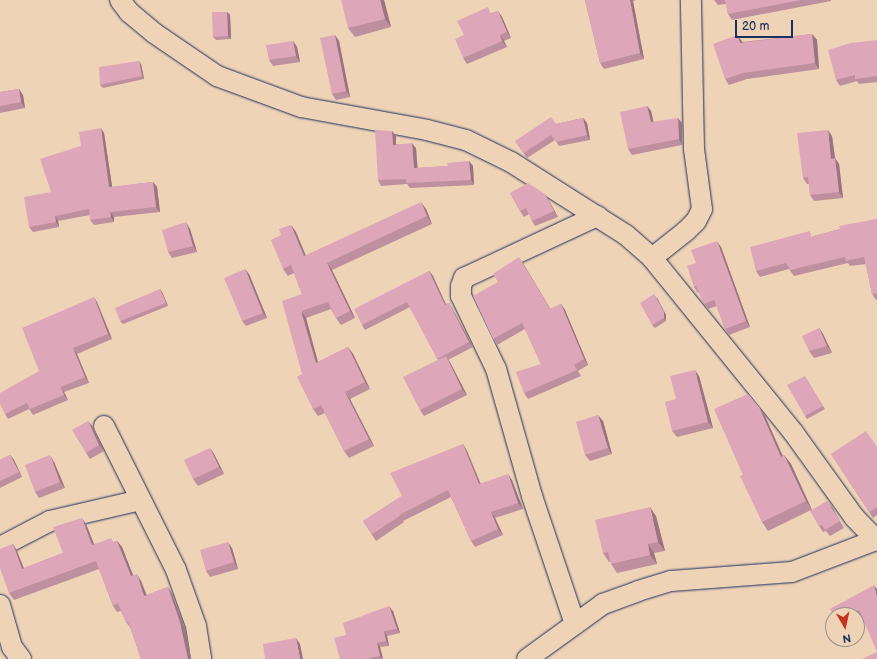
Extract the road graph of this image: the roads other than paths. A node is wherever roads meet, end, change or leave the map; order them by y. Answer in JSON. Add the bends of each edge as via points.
{"nodes":[{"id":1,"x":120,"y":0,"type":"edge"},
{"id":2,"x":691,"y":0,"type":"edge"},
{"id":3,"x":597,"y":216,"type":"junction"},
{"id":4,"x":652,"y":258,"type":"junction"},
{"id":5,"x":104,"y":426,"type":"dead end"},
{"id":6,"x":141,"y":500,"type":"junction"},
{"id":7,"x":876,"y":540,"type":"edge"},
{"id":8,"x":0,"y":547,"type":"edge"},
{"id":9,"x":0,"y":605,"type":"edge"},
{"id":10,"x":575,"y":624,"type":"junction"},
{"id":11,"x":21,"y":659,"type":"edge"},
{"id":12,"x":201,"y":659,"type":"edge"},
{"id":13,"x":527,"y":659,"type":"edge"}],
"edges":[{"from":1,"to":3,"type":"street","via":[[129,12],[154,33],[217,76],[301,107],[427,130],[466,140],[511,162]]},
{"from":2,"to":4,"type":"street","via":[[694,149],[702,209],[696,221],[686,231]]},
{"from":3,"to":4,"type":"street","via":[[626,235]]},
{"from":3,"to":10,"type":"street","via":[[464,278],[461,286],[461,296],[498,375],[532,496]]},
{"from":4,"to":7,"type":"street","via":[[793,432],[854,517]]},
{"from":5,"to":6,"type":"street"},
{"from":6,"to":8,"type":"street","via":[[50,521]]},
{"from":6,"to":12,"type":"street","via":[[176,570],[196,626]]},
{"from":7,"to":10,"type":"street","via":[[792,572],[671,581],[603,604]]},
{"from":9,"to":11,"type":"street","via":[[12,646]]},
{"from":10,"to":13,"type":"street"}]}
